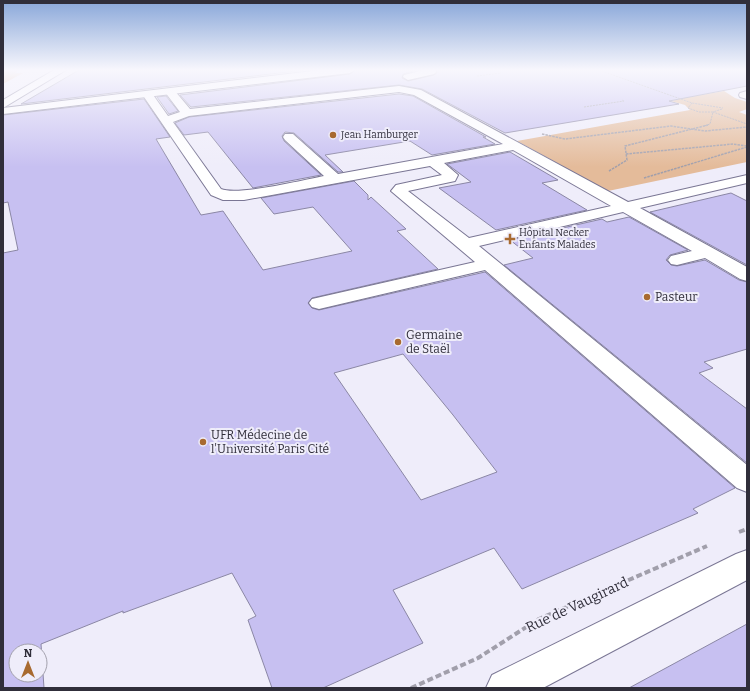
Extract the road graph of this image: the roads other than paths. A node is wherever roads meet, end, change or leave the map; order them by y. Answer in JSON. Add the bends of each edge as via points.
{"nodes":[{"id":1,"x":77,"y":102,"type":"edge"},
{"id":2,"x":153,"y":102,"type":"edge"},
{"id":3,"x":178,"y":102,"type":"edge"},
{"id":4,"x":288,"y":102,"type":"edge"},
{"id":5,"x":436,"y":102,"type":"edge"},
{"id":6,"x":3,"y":111,"type":"edge"},
{"id":7,"x":187,"y":113,"type":"junction"},
{"id":8,"x":166,"y":121,"type":"junction"},
{"id":9,"x":289,"y":137,"type":"dead end"},
{"id":10,"x":511,"y":143,"type":"junction"},
{"id":11,"x":432,"y":161,"type":"junction"},
{"id":12,"x":747,"y":167,"type":"edge"},
{"id":13,"x":335,"y":179,"type":"junction"},
{"id":14,"x":747,"y":179,"type":"edge"},
{"id":15,"x":732,"y":182,"type":"junction"},
{"id":16,"x":747,"y":189,"type":"edge"},
{"id":17,"x":621,"y":196,"type":"junction"},
{"id":18,"x":468,"y":239,"type":"junction"},
{"id":19,"x":707,"y":252,"type":"junction"},
{"id":20,"x":677,"y":260,"type":"dead end"},
{"id":21,"x":489,"y":264,"type":"junction"},
{"id":22,"x":747,"y":275,"type":"edge"},
{"id":23,"x":319,"y":304,"type":"dead end"},
{"id":24,"x":747,"y":481,"type":"edge"},
{"id":25,"x":740,"y":550,"type":"edge"},
{"id":26,"x":525,"y":684,"type":"edge"}],
"edges":[{"from":1,"to":6,"type":"main road"},
{"from":2,"to":8,"type":"main road"},
{"from":3,"to":7,"type":"main road"},
{"from":4,"to":7,"type":"main road"},
{"from":5,"to":10,"type":"main road"},
{"from":7,"to":8,"type":"main road"},
{"from":8,"to":13,"type":"main road","via":[[216,192],[223,195],[244,195]]},
{"from":9,"to":13,"type":"main road"},
{"from":10,"to":11,"type":"main road"},
{"from":10,"to":17,"type":"main road"},
{"from":11,"to":13,"type":"main road"},
{"from":11,"to":18,"type":"main road","via":[[451,175],[450,178],[401,188],[399,191]]},
{"from":12,"to":17,"type":"main road"},
{"from":14,"to":15,"type":"main road"},
{"from":15,"to":16,"type":"main road"},
{"from":15,"to":17,"type":"main road"},
{"from":17,"to":18,"type":"main road"},
{"from":17,"to":19,"type":"main road"},
{"from":18,"to":21,"type":"main road"},
{"from":19,"to":20,"type":"main road"},
{"from":19,"to":22,"type":"main road"},
{"from":21,"to":23,"type":"main road"},
{"from":21,"to":24,"type":"main road"},
{"from":25,"to":26,"type":"main road"}]}
